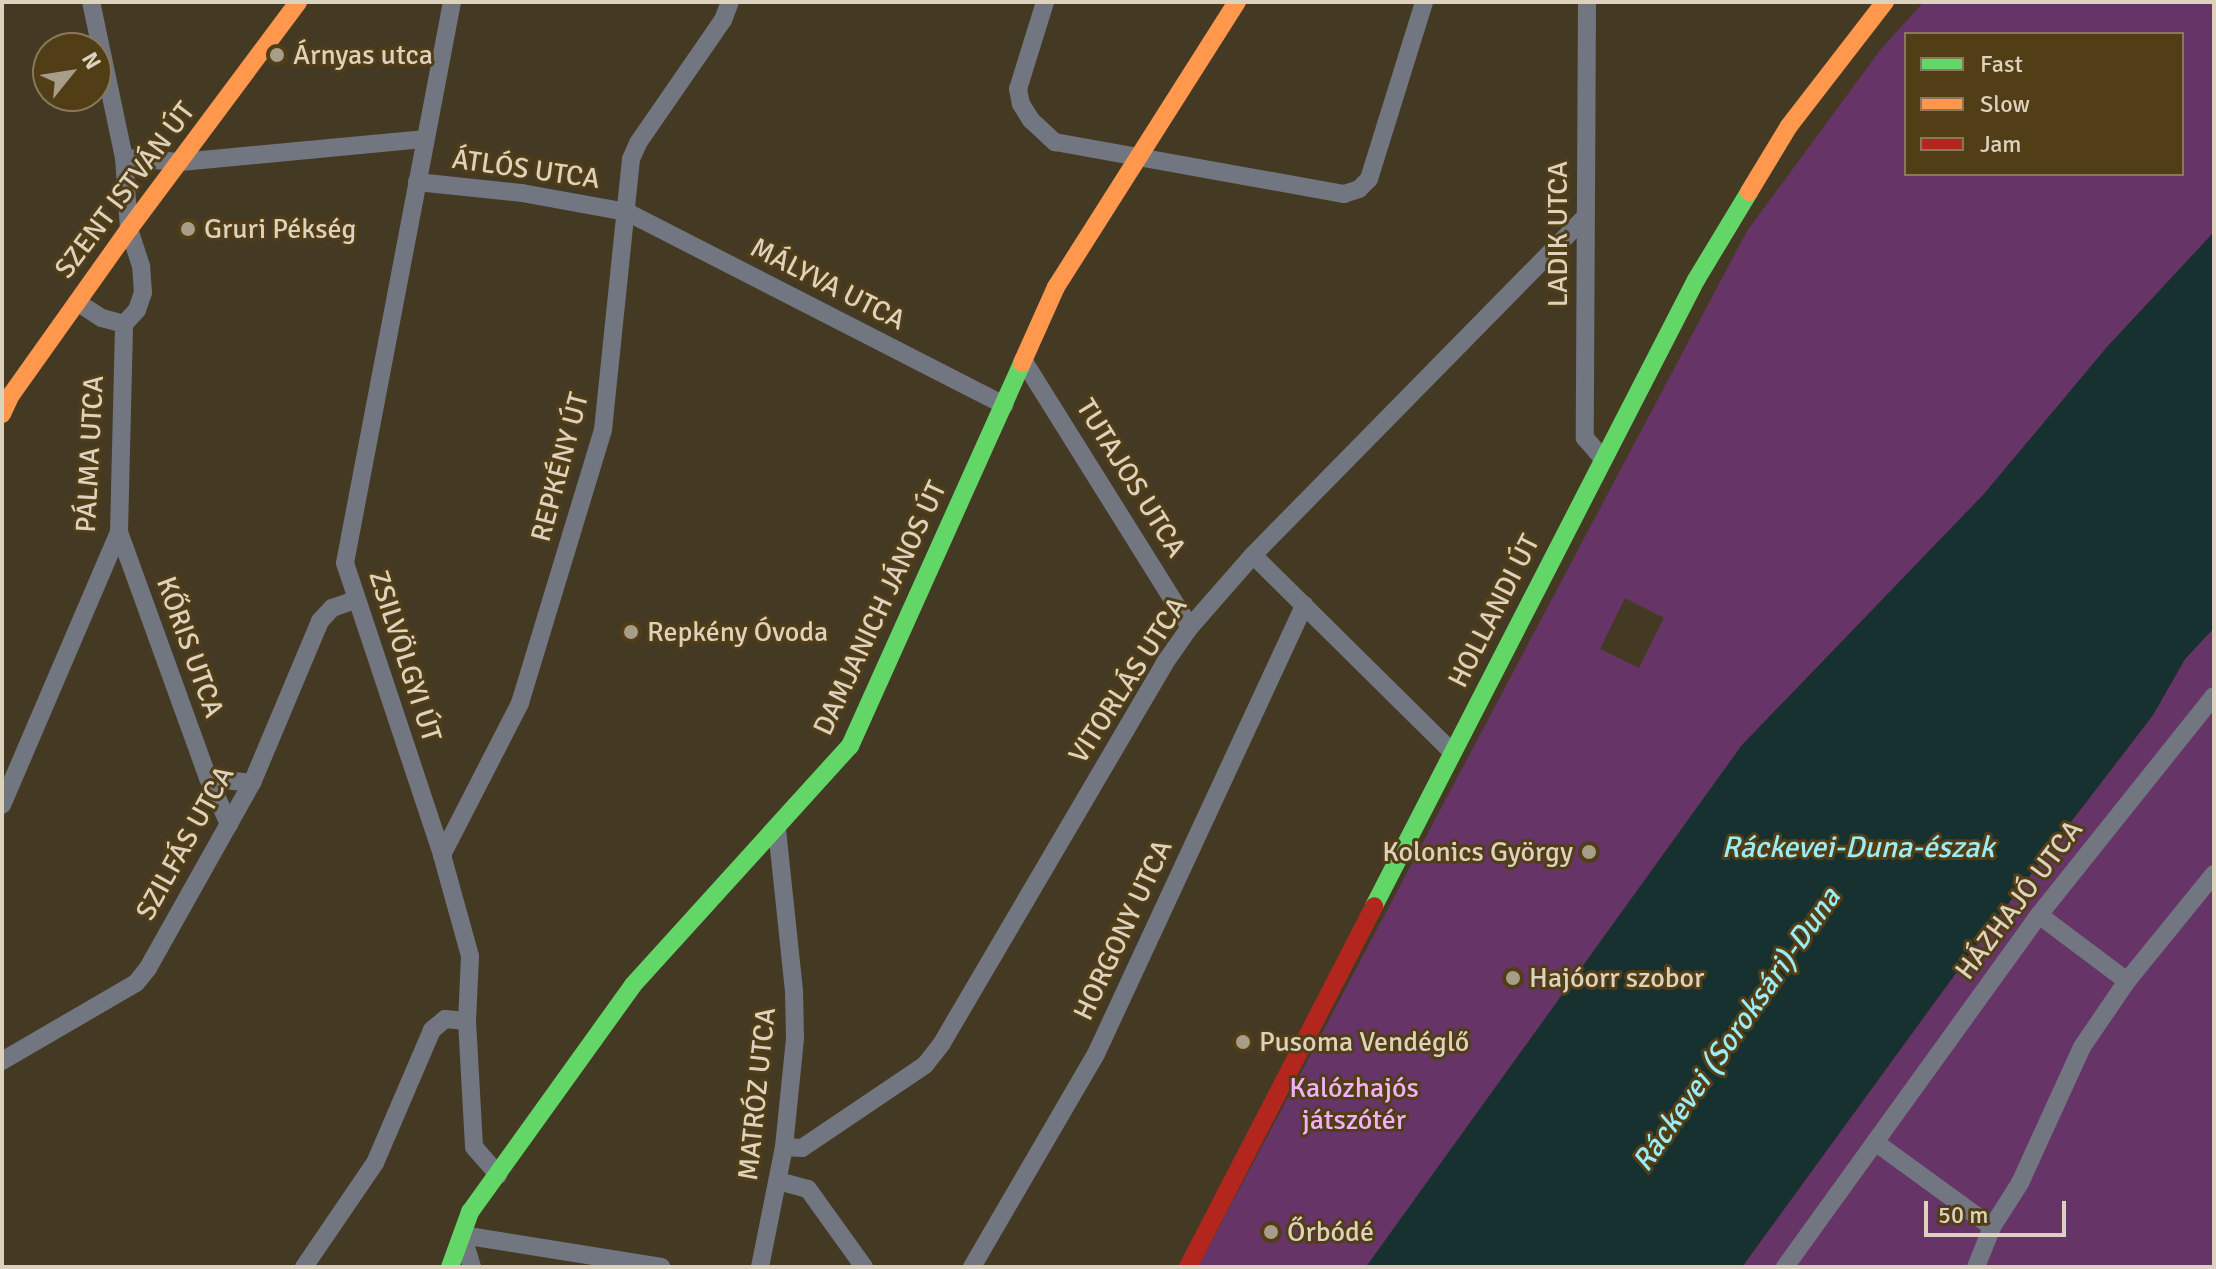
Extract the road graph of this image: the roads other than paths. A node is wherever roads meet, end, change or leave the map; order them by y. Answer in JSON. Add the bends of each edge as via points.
{"nodes":[{"id":1,"x":91,"y":2,"type":"edge"},
{"id":2,"x":298,"y":2,"type":"edge"},
{"id":3,"x":452,"y":2,"type":"edge"},
{"id":4,"x":730,"y":2,"type":"edge"},
{"id":5,"x":1045,"y":2,"type":"edge"},
{"id":6,"x":1237,"y":2,"type":"edge"},
{"id":7,"x":1424,"y":2,"type":"edge"},
{"id":8,"x":1587,"y":2,"type":"edge"},
{"id":9,"x":1885,"y":2,"type":"edge"},
{"id":10,"x":423,"y":139,"type":"junction"},
{"id":11,"x":1142,"y":156,"type":"junction"},
{"id":12,"x":124,"y":158,"type":"junction"},
{"id":13,"x":181,"y":162,"type":"junction"},
{"id":14,"x":417,"y":182,"type":"junction"},
{"id":15,"x":627,"y":212,"type":"junction"},
{"id":16,"x":1585,"y":217,"type":"junction"},
{"id":17,"x":129,"y":229,"type":"junction"},
{"id":18,"x":77,"y":302,"type":"junction"},
{"id":19,"x":124,"y":324,"type":"junction"},
{"id":20,"x":1023,"y":360,"type":"junction"},
{"id":21,"x":7,"y":387,"type":"edge"},
{"id":22,"x":1004,"y":405,"type":"junction"},
{"id":23,"x":2,"y":414,"type":"edge"},
{"id":24,"x":1603,"y":459,"type":"junction"},
{"id":25,"x":119,"y":532,"type":"junction"},
{"id":26,"x":1253,"y":555,"type":"junction"},
{"id":27,"x":355,"y":600,"type":"junction"},
{"id":28,"x":1304,"y":605,"type":"junction"},
{"id":29,"x":1190,"y":627,"type":"junction"},
{"id":30,"x":2214,"y":696,"type":"edge"},
{"id":31,"x":1452,"y":752,"type":"junction"},
{"id":32,"x":208,"y":778,"type":"junction"},
{"id":33,"x":252,"y":783,"type":"junction"},
{"id":34,"x":2,"y":805,"type":"edge"},
{"id":35,"x":229,"y":824,"type":"junction"},
{"id":36,"x":777,"y":829,"type":"junction"},
{"id":37,"x":442,"y":855,"type":"junction"},
{"id":38,"x":2214,"y":874,"type":"edge"},
{"id":39,"x":2039,"y":915,"type":"junction"},
{"id":40,"x":2127,"y":981,"type":"junction"},
{"id":41,"x":467,"y":1021,"type":"junction"},
{"id":42,"x":2,"y":1061,"type":"edge"},
{"id":43,"x":1875,"y":1142,"type":"junction"},
{"id":44,"x":784,"y":1147,"type":"junction"},
{"id":45,"x":498,"y":1175,"type":"junction"},
{"id":46,"x":778,"y":1181,"type":"junction"},
{"id":47,"x":1992,"y":1227,"type":"junction"},
{"id":48,"x":462,"y":1235,"type":"junction"},
{"id":49,"x":304,"y":1267,"type":"edge"},
{"id":50,"x":450,"y":1267,"type":"edge"},
{"id":51,"x":472,"y":1267,"type":"edge"},
{"id":52,"x":661,"y":1267,"type":"edge"},
{"id":53,"x":760,"y":1267,"type":"edge"},
{"id":54,"x":864,"y":1267,"type":"edge"},
{"id":55,"x":972,"y":1267,"type":"edge"},
{"id":56,"x":1188,"y":1267,"type":"edge"},
{"id":57,"x":1785,"y":1267,"type":"edge"},
{"id":58,"x":1976,"y":1267,"type":"edge"}],
"edges":[{"from":1,"to":12,"type":"street","name":"PÁLMA UTCA"},
{"from":2,"to":13,"type":"street","name":"SZENT ISTVÁN ÚT"},
{"from":3,"to":10,"type":"street","name":"ZSILVÖLGYI ÚT"},
{"from":4,"to":15,"type":"street","name":"REPKÉNY ÚT","via":[[638,143],[631,159]]},
{"from":5,"to":11,"type":"street","via":[[1018,89],[1031,120],[1055,142]]},
{"from":6,"to":11,"type":"street","name":"DAMJANICH JÁNOS ÚT"},
{"from":7,"to":11,"type":"street","via":[[1369,179],[1359,189],[1344,194]]},
{"from":8,"to":16,"type":"street","name":"LADIK UTCA"},
{"from":9,"to":24,"type":"street","name":"HOLLANDI ÚT","via":[[1838,59],[1751,186]]},
{"from":10,"to":13,"type":"street"},
{"from":10,"to":14,"type":"street","name":"ZSILVÖLGYI ÚT"},
{"from":11,"to":20,"type":"street","name":"DAMJANICH JÁNOS ÚT","via":[[1074,254]]},
{"from":12,"to":13,"type":"street"},
{"from":12,"to":17,"type":"street","name":"PÁLMA UTCA"},
{"from":13,"to":17,"type":"street","name":"SZENT ISTVÁN ÚT"},
{"from":14,"to":15,"type":"street","name":"ÁTLÓS UTCA"},
{"from":14,"to":27,"type":"street","name":"ZSILVÖLGYI ÚT","via":[[345,563]]},
{"from":15,"to":22,"type":"street","name":"MÁLYVA UTCA"},
{"from":15,"to":37,"type":"street","name":"REPKÉNY ÚT","via":[[608,406],[597,453],[520,703]]},
{"from":16,"to":24,"type":"street","name":"LADIK UTCA","via":[[1585,438]]},
{"from":16,"to":26,"type":"street","name":"VITORLÁS UTCA"},
{"from":17,"to":18,"type":"street","name":"SZENT ISTVÁN ÚT"},
{"from":17,"to":19,"type":"street","name":"PÁLMA UTCA","via":[[143,293]]},
{"from":18,"to":19,"type":"street"},
{"from":18,"to":21,"type":"street","name":"SZENT ISTVÁN ÚT"},
{"from":19,"to":25,"type":"street","name":"PÁLMA UTCA"},
{"from":20,"to":22,"type":"street","name":"DAMJANICH JÁNOS ÚT"},
{"from":20,"to":29,"type":"street","name":"TUTAJOS UTCA"},
{"from":21,"to":23,"type":"street","name":"SZENT ISTVÁN ÚT"},
{"from":22,"to":36,"type":"street","name":"DAMJANICH JÁNOS ÚT","via":[[850,746]]},
{"from":24,"to":31,"type":"street","name":"HOLLANDI ÚT"},
{"from":25,"to":32,"type":"street","name":"KŐRIS UTCA"},
{"from":25,"to":34,"type":"street","name":"PÁLMA UTCA"},
{"from":26,"to":28,"type":"street"},
{"from":26,"to":29,"type":"street","name":"VITORLÁS UTCA"},
{"from":27,"to":33,"type":"street","name":"SZILFÁS UTCA","via":[[332,608],[320,621]]},
{"from":27,"to":37,"type":"street","name":"ZSILVÖLGYI ÚT"},
{"from":28,"to":31,"type":"street"},
{"from":28,"to":55,"type":"street","name":"HORGONY UTCA","via":[[1096,1054]]},
{"from":29,"to":44,"type":"street","name":"VITORLÁS UTCA","via":[[934,1054],[913,1074],[802,1148]]},
{"from":30,"to":39,"type":"street","name":"HÁZHAJÓ UTCA"},
{"from":31,"to":56,"type":"street","name":"HOLLANDI ÚT"},
{"from":32,"to":33,"type":"street"},
{"from":32,"to":35,"type":"street","name":"KŐRIS UTCA"},
{"from":33,"to":35,"type":"street","name":"SZILFÁS UTCA"},
{"from":35,"to":42,"type":"street","name":"SZILFÁS UTCA","via":[[136,983]]},
{"from":36,"to":44,"type":"street","name":"MATRÓZ UTCA","via":[[794,991],[795,1038]]},
{"from":36,"to":45,"type":"street","name":"DAMJANICH JÁNOS ÚT","via":[[633,985]]},
{"from":37,"to":41,"type":"street","name":"ZSILVÖLGYI ÚT","via":[[470,956]]},
{"from":38,"to":40,"type":"street"},
{"from":39,"to":40,"type":"street"},
{"from":39,"to":43,"type":"street","name":"HÁZHAJÓ UTCA"},
{"from":40,"to":47,"type":"street","via":[[2064,1080],[2020,1183]]},
{"from":41,"to":45,"type":"street","name":"ZSILVÖLGYI ÚT","via":[[474,1147]]},
{"from":41,"to":49,"type":"street","via":[[445,1019],[432,1030],[375,1163]]},
{"from":43,"to":47,"type":"street"},
{"from":43,"to":57,"type":"street","name":"HÁZHAJÓ UTCA"},
{"from":44,"to":46,"type":"street","name":"MATRÓZ UTCA"},
{"from":45,"to":48,"type":"street","name":"DAMJANICH JÁNOS ÚT","via":[[470,1212]]},
{"from":46,"to":53,"type":"street","name":"MATRÓZ UTCA"},
{"from":46,"to":54,"type":"street","via":[[808,1189]]},
{"from":47,"to":58,"type":"street"},
{"from":48,"to":50,"type":"street","name":"DAMJANICH JÁNOS ÚT"},
{"from":48,"to":51,"type":"street"},
{"from":48,"to":52,"type":"street"}]}
